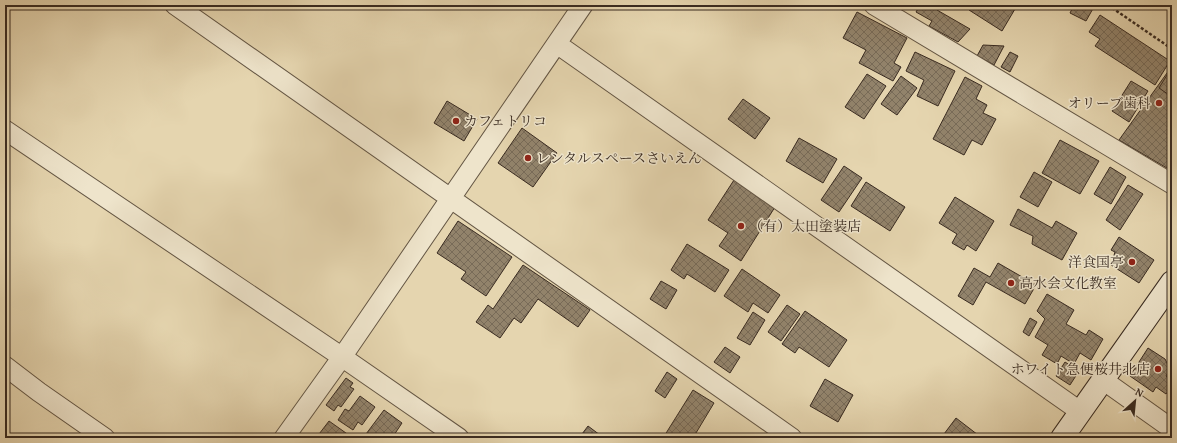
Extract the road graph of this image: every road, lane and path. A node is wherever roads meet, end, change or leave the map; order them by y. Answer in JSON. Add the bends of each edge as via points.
{"nodes":[{"id":1,"x":175,"y":5,"type":"edge"},
{"id":2,"x":583,"y":5,"type":"edge"},
{"id":3,"x":874,"y":5,"type":"edge"},
{"id":4,"x":1108,"y":5,"type":"edge"},
{"id":5,"x":557,"y":44,"type":"junction"},
{"id":6,"x":1172,"y":50,"type":"edge"},
{"id":7,"x":5,"y":130,"type":"edge"},
{"id":8,"x":1172,"y":184,"type":"edge"},
{"id":9,"x":450,"y":198,"type":"junction"},
{"id":10,"x":1172,"y":282,"type":"edge"},
{"id":11,"x":342,"y":357,"type":"junction"},
{"id":12,"x":5,"y":366,"type":"edge"},
{"id":13,"x":1103,"y":380,"type":"junction"},
{"id":14,"x":1081,"y":412,"type":"junction"},
{"id":15,"x":1172,"y":429,"type":"edge"},
{"id":16,"x":105,"y":438,"type":"edge"},
{"id":17,"x":284,"y":438,"type":"edge"},
{"id":18,"x":459,"y":438,"type":"edge"},
{"id":19,"x":792,"y":438,"type":"edge"},
{"id":20,"x":1062,"y":438,"type":"edge"}],
"edges":[{"from":1,"to":9,"type":"street"},
{"from":2,"to":5,"type":"street"},
{"from":3,"to":8,"type":"street"},
{"from":4,"to":6,"type":"path"},
{"from":5,"to":9,"type":"street"},
{"from":5,"to":14,"type":"street"},
{"from":7,"to":11,"type":"street"},
{"from":9,"to":11,"type":"street"},
{"from":9,"to":19,"type":"street"},
{"from":10,"to":13,"type":"street"},
{"from":11,"to":17,"type":"street"},
{"from":11,"to":18,"type":"street"},
{"from":12,"to":16,"type":"street"},
{"from":13,"to":14,"type":"street"},
{"from":13,"to":15,"type":"street"},
{"from":14,"to":20,"type":"street"}]}
